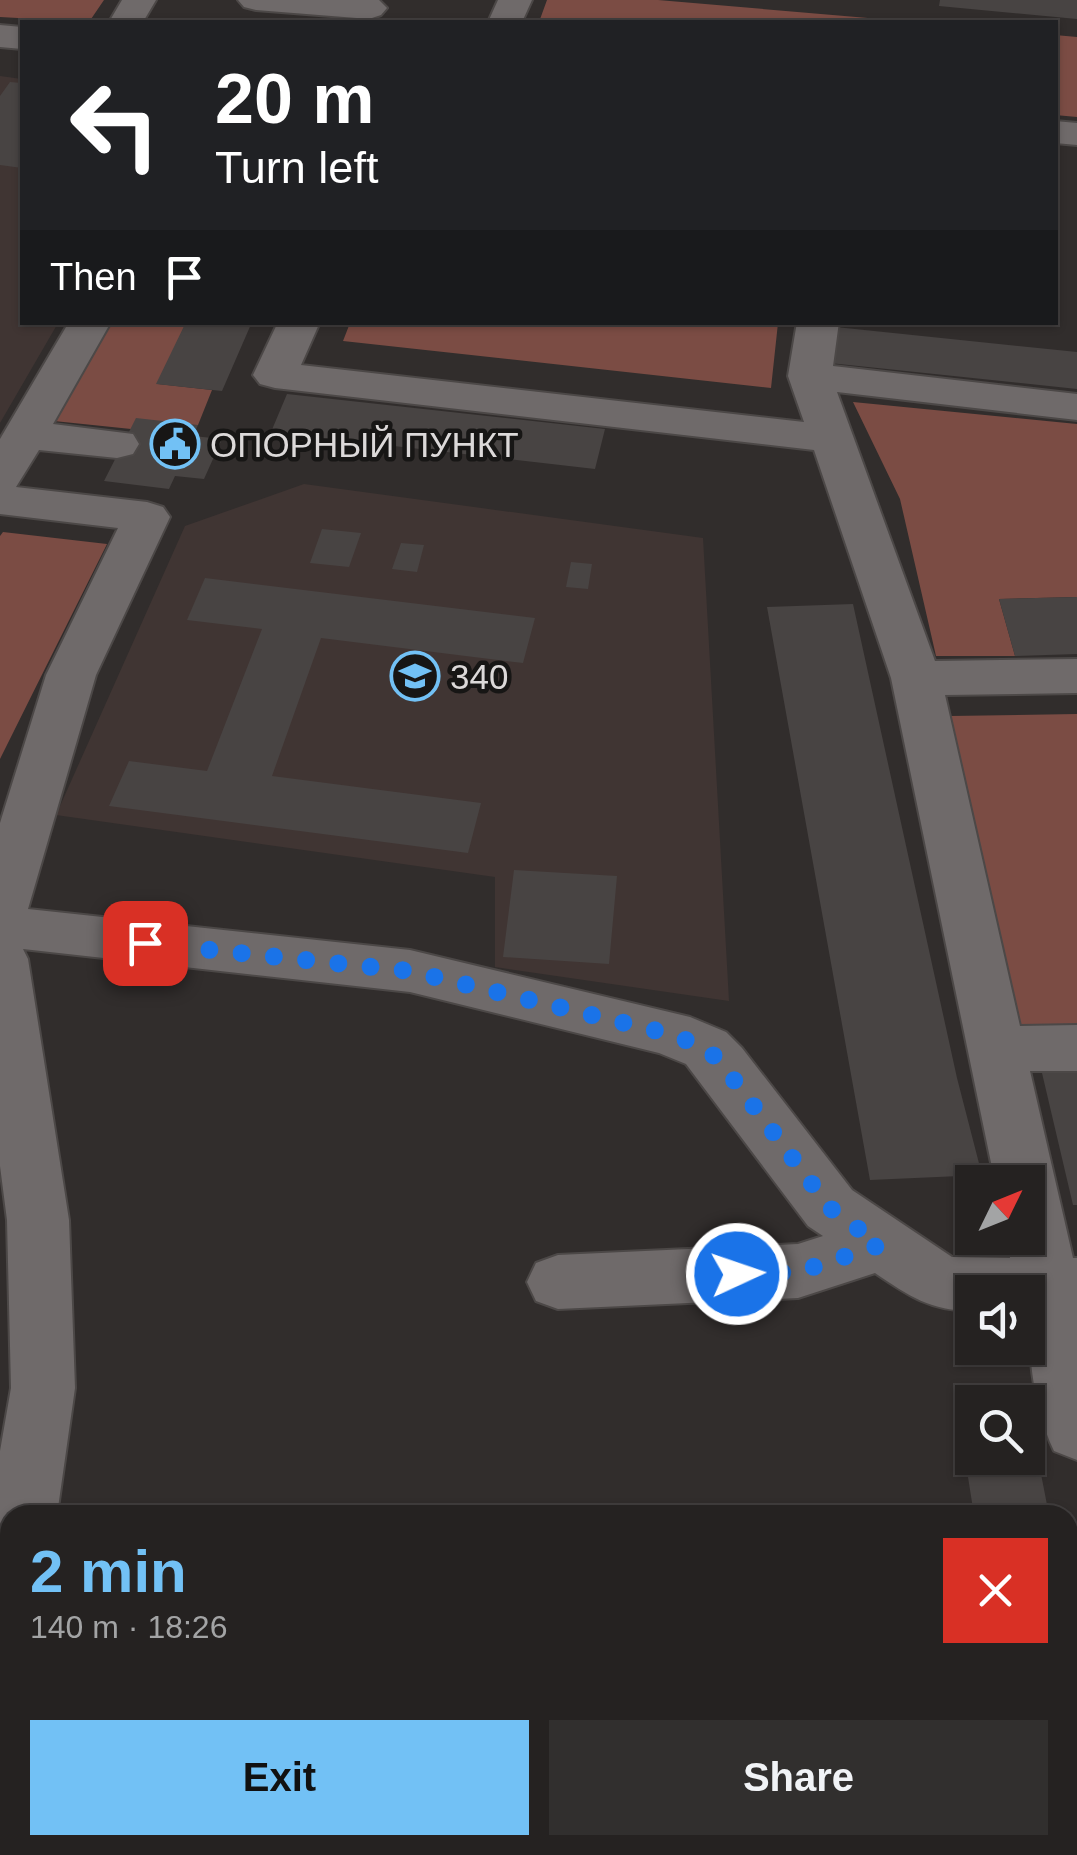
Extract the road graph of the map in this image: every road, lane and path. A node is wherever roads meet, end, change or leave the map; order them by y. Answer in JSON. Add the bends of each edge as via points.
{"nodes":[{"id":1,"x":256,"y":0,"type":"edge"},
{"id":2,"x":370,"y":8,"type":"dead end"},
{"id":3,"x":88,"y":325,"type":"edge"},
{"id":4,"x":298,"y":325,"type":"edge"},
{"id":5,"x":818,"y":325,"type":"edge"},
{"id":6,"x":810,"y":376,"type":"junction"},
{"id":7,"x":1077,"y":407,"type":"edge"},
{"id":8,"x":25,"y":435,"type":"junction"},
{"id":9,"x":832,"y":439,"type":"junction"},
{"id":10,"x":118,"y":444,"type":"dead end"},
{"id":11,"x":0,"y":478,"type":"edge"},
{"id":12,"x":0,"y":500,"type":"edge"},
{"id":13,"x":1077,"y":676,"type":"edge"},
{"id":14,"x":916,"y":678,"type":"junction"},
{"id":15,"x":0,"y":910,"type":"edge"},
{"id":16,"x":0,"y":922,"type":"edge"},
{"id":17,"x":0,"y":959,"type":"edge"},
{"id":18,"x":1077,"y":1048,"type":"edge"},
{"id":19,"x":994,"y":1049,"type":"junction"},
{"id":20,"x":1021,"y":1165,"type":"edge"},
{"id":21,"x":19,"y":1215,"type":"edge"},
{"id":22,"x":1045,"y":1238,"type":"edge"},
{"id":23,"x":880,"y":1245,"type":"junction"},
{"id":24,"x":558,"y":1282,"type":"dead end"},
{"id":25,"x":1063,"y":1286,"type":"edge"},
{"id":26,"x":1077,"y":1430,"type":"edge"},
{"id":27,"x":25,"y":1505,"type":"edge"}],
"edges":[{"from":1,"to":2,"type":"street"},
{"from":3,"to":8,"type":"street"},
{"from":4,"to":9,"type":"street","via":[[275,375]]},
{"from":5,"to":6,"type":"street"},
{"from":6,"to":7,"type":"street"},
{"from":6,"to":9,"type":"street"},
{"from":8,"to":10,"type":"street"},
{"from":8,"to":11,"type":"street"},
{"from":9,"to":14,"type":"street"},
{"from":12,"to":15,"type":"street","via":[[147,517],[71,674]]},
{"from":13,"to":14,"type":"street"},
{"from":14,"to":19,"type":"street"},
{"from":16,"to":23,"type":"street","via":[[32,931],[410,971],[670,1034],[706,1048],[722,1064],[830,1208]]},
{"from":17,"to":21,"type":"street"},
{"from":18,"to":19,"type":"street"},
{"from":19,"to":20,"type":"street"},
{"from":21,"to":27,"type":"street","via":[[44,1388]]},
{"from":22,"to":25,"type":"street"},
{"from":23,"to":24,"type":"street","via":[[798,1272]]},
{"from":23,"to":25,"type":"street","via":[[942,1284]]},
{"from":25,"to":26,"type":"street"}]}
